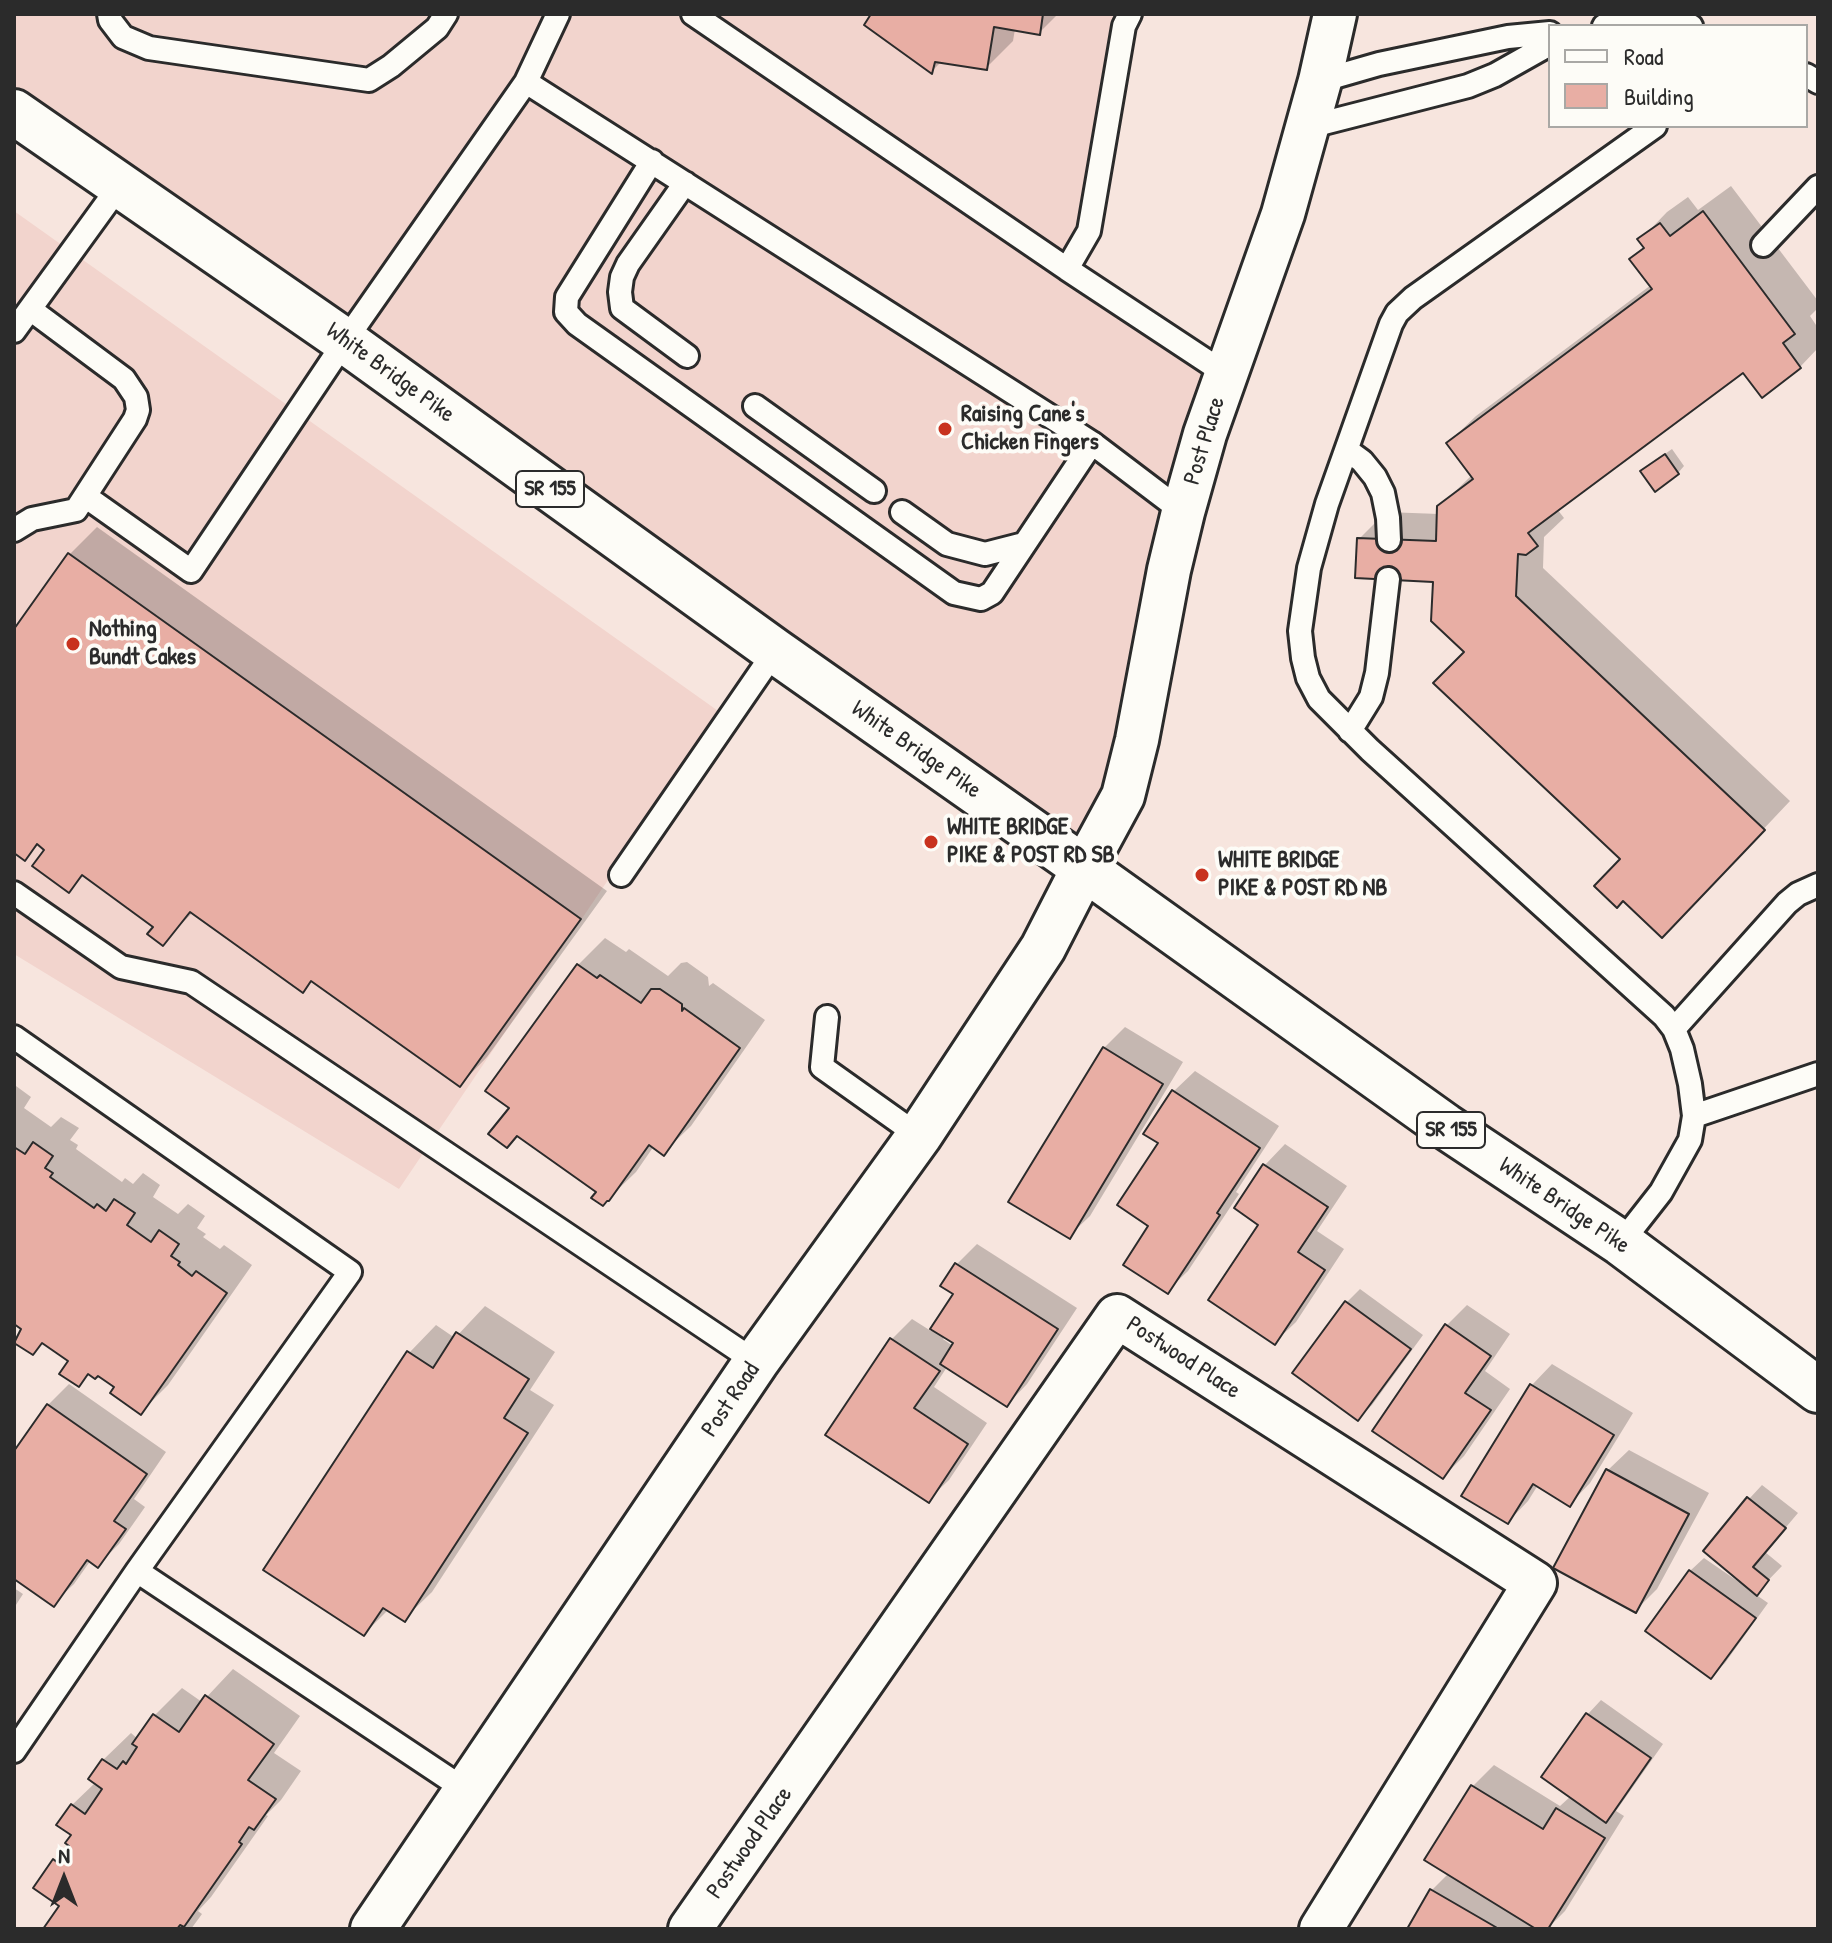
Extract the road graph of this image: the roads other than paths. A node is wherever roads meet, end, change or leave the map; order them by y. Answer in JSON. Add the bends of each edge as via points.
{"nodes":[{"id":1,"x":109,"y":14,"type":"edge"},
{"id":2,"x":446,"y":14,"type":"edge"},
{"id":3,"x":558,"y":14,"type":"edge"},
{"id":4,"x":693,"y":14,"type":"edge"},
{"id":5,"x":1130,"y":14,"type":"edge"},
{"id":6,"x":1335,"y":14,"type":"edge"},
{"id":7,"x":1617,"y":24,"type":"edge"},
{"id":8,"x":1679,"y":24,"type":"edge"},
{"id":9,"x":1548,"y":33,"type":"edge"},
{"id":10,"x":1548,"y":45,"type":"edge"},
{"id":11,"x":1320,"y":81,"type":"junction"},
{"id":12,"x":526,"y":82,"type":"junction"},
{"id":13,"x":14,"y":112,"type":"edge"},
{"id":14,"x":1308,"y":127,"type":"junction"},
{"id":15,"x":1652,"y":128,"type":"edge"},
{"id":16,"x":652,"y":161,"type":"junction"},
{"id":17,"x":685,"y":183,"type":"junction"},
{"id":18,"x":120,"y":185,"type":"junction"},
{"id":19,"x":1818,"y":187,"type":"edge"},
{"id":20,"x":1763,"y":245,"type":"dead end"},
{"id":21,"x":1067,"y":269,"type":"junction"},
{"id":22,"x":30,"y":309,"type":"junction"},
{"id":23,"x":14,"y":331,"type":"edge"},
{"id":24,"x":345,"y":341,"type":"junction"},
{"id":25,"x":687,"y":356,"type":"dead end"},
{"id":26,"x":1226,"y":374,"type":"junction"},
{"id":27,"x":755,"y":406,"type":"dead end"},
{"id":28,"x":1092,"y":443,"type":"junction"},
{"id":29,"x":1347,"y":450,"type":"junction"},
{"id":30,"x":874,"y":491,"type":"dead end"},
{"id":31,"x":80,"y":503,"type":"junction"},
{"id":32,"x":902,"y":512,"type":"dead end"},
{"id":33,"x":1183,"y":512,"type":"junction"},
{"id":34,"x":14,"y":530,"type":"edge"},
{"id":35,"x":1389,"y":540,"type":"dead end"},
{"id":36,"x":1024,"y":544,"type":"junction"},
{"id":37,"x":1388,"y":579,"type":"dead end"},
{"id":38,"x":775,"y":651,"type":"junction"},
{"id":39,"x":1350,"y":731,"type":"junction"},
{"id":40,"x":1084,"y":868,"type":"junction"},
{"id":41,"x":621,"y":875,"type":"dead end"},
{"id":42,"x":1818,"y":885,"type":"edge"},
{"id":43,"x":14,"y":893,"type":"edge"},
{"id":44,"x":827,"y":1017,"type":"dead end"},
{"id":45,"x":1674,"y":1029,"type":"junction"},
{"id":46,"x":14,"y":1037,"type":"edge"},
{"id":47,"x":1818,"y":1074,"type":"edge"},
{"id":48,"x":1694,"y":1116,"type":"junction"},
{"id":49,"x":919,"y":1136,"type":"junction"},
{"id":50,"x":1621,"y":1243,"type":"junction"},
{"id":51,"x":756,"y":1362,"type":"junction"},
{"id":52,"x":1818,"y":1390,"type":"edge"},
{"id":53,"x":137,"y":1571,"type":"junction"},
{"id":54,"x":14,"y":1751,"type":"edge"},
{"id":55,"x":467,"y":1791,"type":"junction"},
{"id":56,"x":373,"y":1929,"type":"edge"},
{"id":57,"x":690,"y":1929,"type":"edge"},
{"id":58,"x":1321,"y":1929,"type":"edge"}],
"edges":[{"from":1,"to":2,"type":"lane","via":[[123,37],[149,48],[369,80],[437,28]]},
{"from":3,"to":12,"type":"lane"},
{"from":4,"to":21,"type":"lane"},
{"from":5,"to":21,"type":"lane","via":[[1089,231]]},
{"from":6,"to":11,"type":"street","name":"Post Place"},
{"from":7,"to":8,"type":"lane"},
{"from":9,"to":11,"type":"lane","via":[[1393,61]]},
{"from":10,"to":14,"type":"lane","via":[[1468,86]]},
{"from":11,"to":14,"type":"street","name":"Post Place"},
{"from":12,"to":16,"type":"lane"},
{"from":12,"to":24,"type":"lane"},
{"from":13,"to":18,"type":"main road","name":"White Bridge Pike","number":"SR 155"},
{"from":14,"to":26,"type":"street","name":"Post Place"},
{"from":15,"to":29,"type":"lane","via":[[1405,304],[1391,324]]},
{"from":16,"to":17,"type":"lane"},
{"from":16,"to":36,"type":"lane","via":[[567,297],[566,312],[577,324],[954,593],[981,599],[992,593]]},
{"from":17,"to":25,"type":"lane","via":[[628,264],[620,292],[622,308]]},
{"from":17,"to":28,"type":"lane"},
{"from":18,"to":22,"type":"lane"},
{"from":18,"to":24,"type":"main road","name":"White Bridge Pike","number":"SR 155"},
{"from":19,"to":20,"type":"lane"},
{"from":21,"to":26,"type":"lane"},
{"from":22,"to":23,"type":"lane"},
{"from":22,"to":31,"type":"lane","via":[[124,379],[136,397],[135,419]]},
{"from":24,"to":31,"type":"lane","via":[[191,571]]},
{"from":24,"to":38,"type":"main road","name":"White Bridge Pike","number":"SR 155"},
{"from":26,"to":33,"type":"street","name":"Post Place"},
{"from":27,"to":30,"type":"lane"},
{"from":28,"to":33,"type":"lane"},
{"from":28,"to":36,"type":"lane"},
{"from":29,"to":35,"type":"lane","via":[[1379,485]]},
{"from":29,"to":39,"type":"lane","via":[[1309,568],[1300,631],[1308,678],[1319,699]]},
{"from":31,"to":34,"type":"lane"},
{"from":32,"to":36,"type":"lane","via":[[947,544],[985,554]]},
{"from":33,"to":40,"type":"street","name":"Post Place","via":[[1123,796]]},
{"from":37,"to":39,"type":"lane","via":[[1371,697]]},
{"from":38,"to":40,"type":"main road","name":"White Bridge Pike","number":"SR 155"},
{"from":38,"to":41,"type":"lane"},
{"from":39,"to":45,"type":"lane"},
{"from":40,"to":49,"type":"main road","name":"Post Road","via":[[1043,948]]},
{"from":40,"to":50,"type":"main road","name":"White Bridge Pike","number":"SR 155","via":[[1445,1126]]},
{"from":42,"to":45,"type":"lane","via":[[1787,903]]},
{"from":43,"to":51,"type":"lane","via":[[121,967],[191,982]]},
{"from":44,"to":49,"type":"lane","via":[[822,1067]]},
{"from":45,"to":48,"type":"lane"},
{"from":46,"to":53,"type":"lane","via":[[350,1272]]},
{"from":47,"to":48,"type":"lane"},
{"from":48,"to":50,"type":"lane","via":[[1690,1140],[1661,1192]]},
{"from":49,"to":51,"type":"main road","name":"Post Road"},
{"from":50,"to":52,"type":"main road","name":"White Bridge Pike","number":"SR 155"},
{"from":51,"to":55,"type":"main road","name":"Post Road"},
{"from":53,"to":54,"type":"lane"},
{"from":53,"to":55,"type":"lane"},
{"from":55,"to":56,"type":"main road","name":"Post Road"},
{"from":57,"to":58,"type":"street","name":"Postwood Place","via":[[1117,1316],[1535,1583]]}]}
